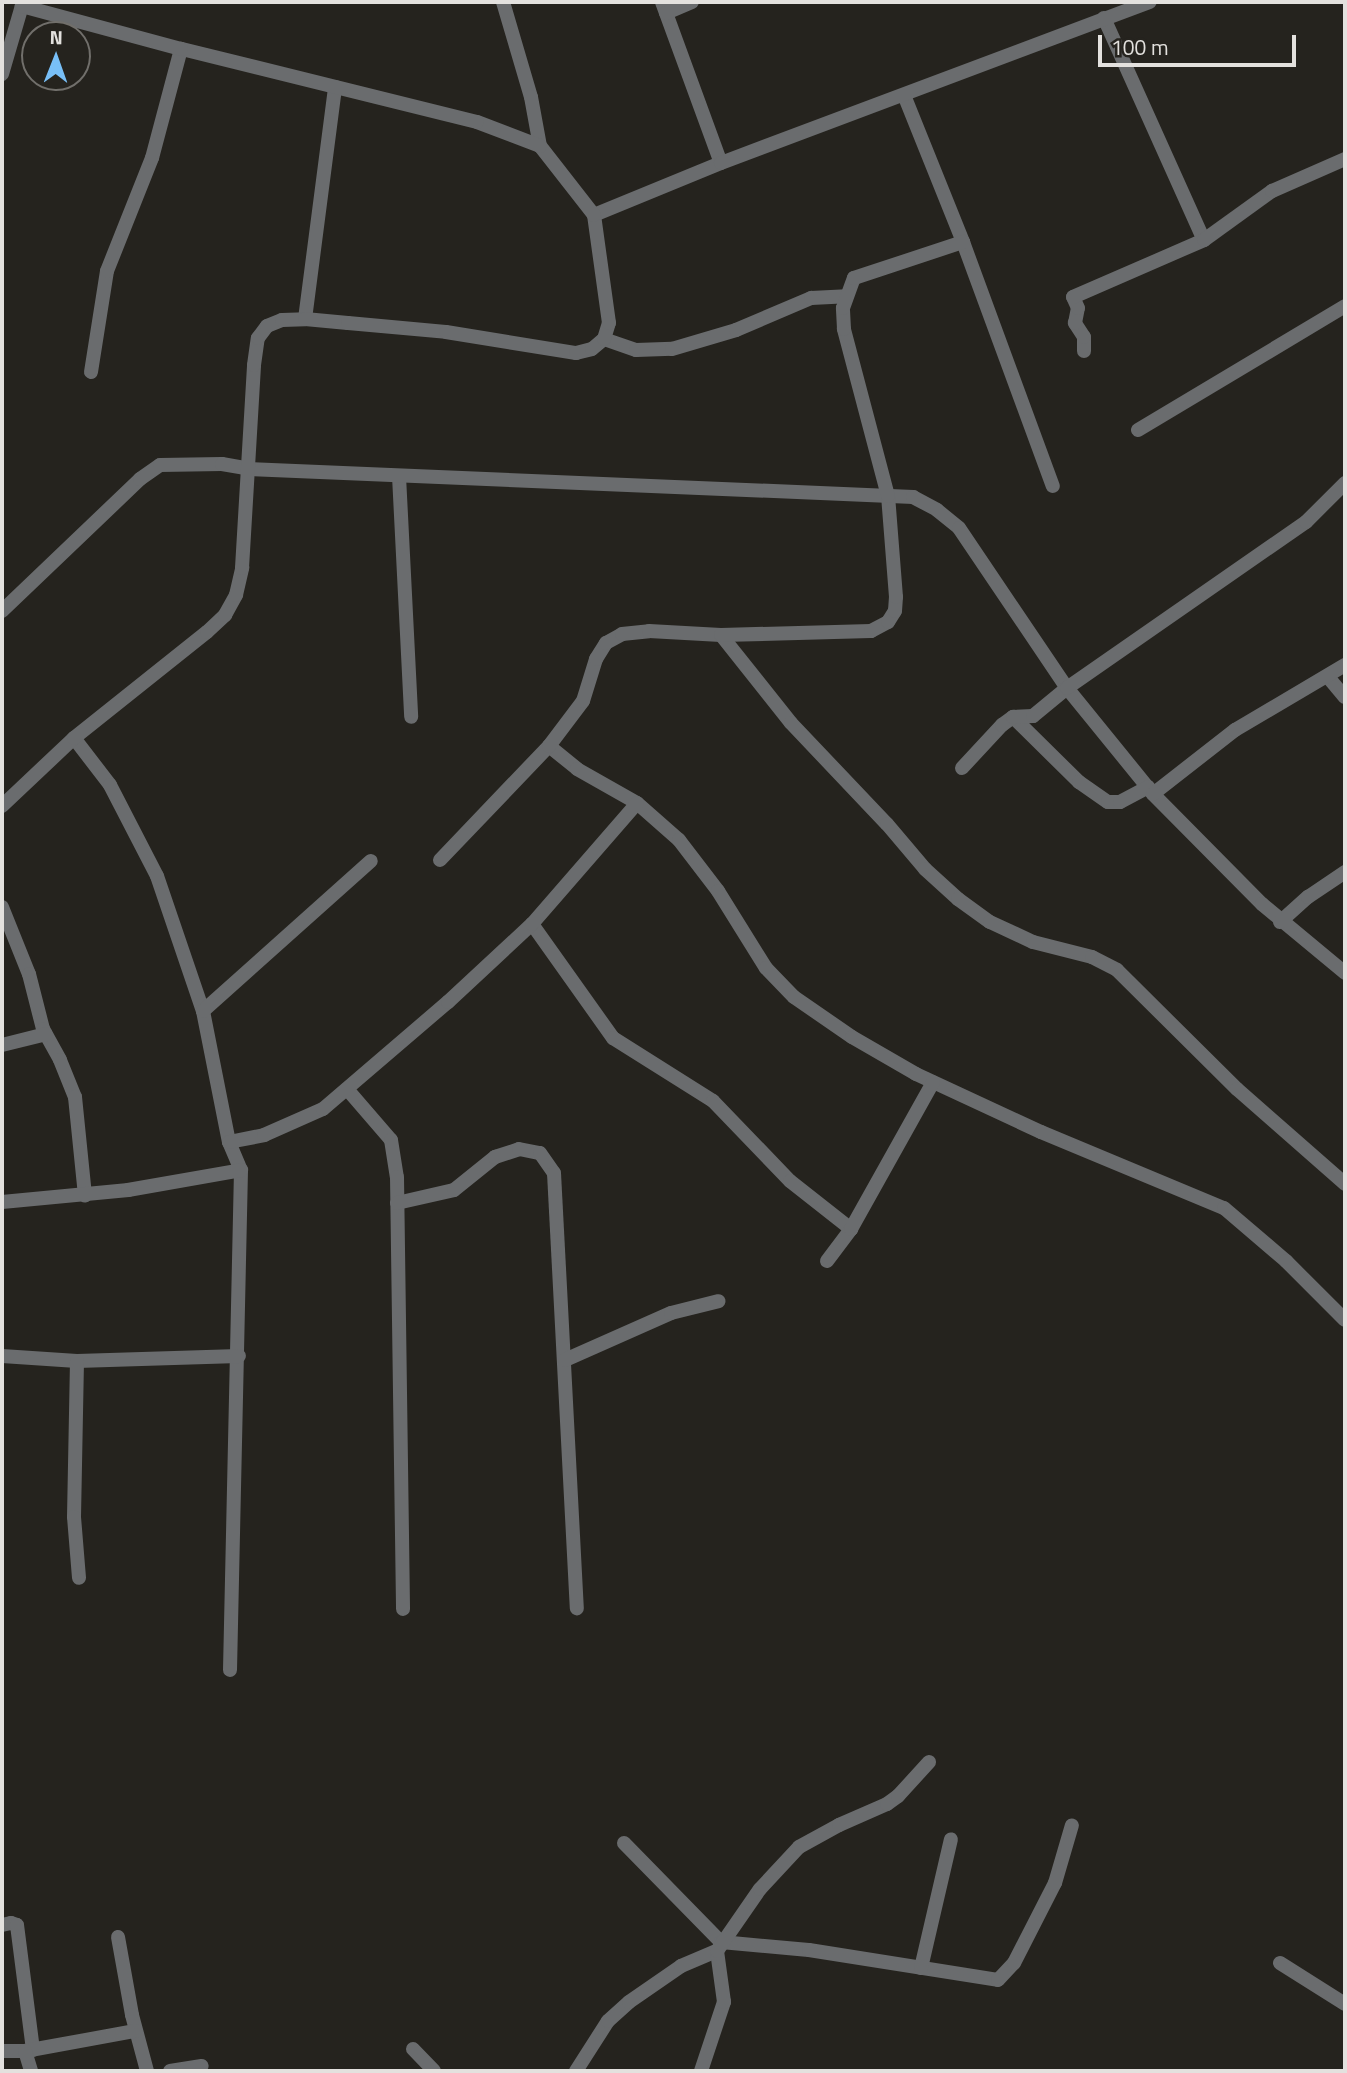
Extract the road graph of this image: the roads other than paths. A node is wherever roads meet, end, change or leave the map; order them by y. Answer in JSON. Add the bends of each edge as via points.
{"nodes":[{"id":1,"x":503,"y":2,"type":"edge"},
{"id":2,"x":692,"y":2,"type":"edge"},
{"id":3,"x":1150,"y":2,"type":"edge"},
{"id":4,"x":23,"y":4,"type":"edge"},
{"id":5,"x":664,"y":7,"type":"edge"},
{"id":6,"x":1104,"y":18,"type":"junction"},
{"id":7,"x":181,"y":49,"type":"junction"},
{"id":8,"x":2,"y":74,"type":"edge"},
{"id":9,"x":335,"y":87,"type":"junction"},
{"id":10,"x":904,"y":95,"type":"junction"},
{"id":11,"x":540,"y":146,"type":"junction"},
{"id":12,"x":1345,"y":159,"type":"edge"},
{"id":13,"x":720,"y":163,"type":"junction"},
{"id":14,"x":594,"y":215,"type":"junction"},
{"id":15,"x":1204,"y":240,"type":"junction"},
{"id":16,"x":962,"y":242,"type":"junction"},
{"id":17,"x":846,"y":296,"type":"junction"},
{"id":18,"x":1345,"y":306,"type":"edge"},
{"id":19,"x":305,"y":319,"type":"junction"},
{"id":20,"x":604,"y":339,"type":"junction"},
{"id":21,"x":1084,"y":351,"type":"dead end"},
{"id":22,"x":91,"y":372,"type":"dead end"},
{"id":23,"x":1138,"y":430,"type":"dead end"},
{"id":24,"x":248,"y":469,"type":"junction"},
{"id":25,"x":399,"y":476,"type":"junction"},
{"id":26,"x":1345,"y":483,"type":"edge"},
{"id":27,"x":1053,"y":486,"type":"dead end"},
{"id":28,"x":888,"y":496,"type":"junction"},
{"id":29,"x":2,"y":611,"type":"edge"},
{"id":30,"x":721,"y":635,"type":"junction"},
{"id":31,"x":1345,"y":665,"type":"edge"},
{"id":32,"x":1328,"y":677,"type":"junction"},
{"id":33,"x":1067,"y":688,"type":"junction"},
{"id":34,"x":1345,"y":697,"type":"edge"},
{"id":35,"x":411,"y":717,"type":"dead end"},
{"id":36,"x":1013,"y":717,"type":"junction"},
{"id":37,"x":75,"y":738,"type":"junction"},
{"id":38,"x":549,"y":746,"type":"junction"},
{"id":39,"x":962,"y":768,"type":"dead end"},
{"id":40,"x":1150,"y":791,"type":"junction"},
{"id":41,"x":637,"y":803,"type":"junction"},
{"id":42,"x":2,"y":807,"type":"edge"},
{"id":43,"x":440,"y":860,"type":"dead end"},
{"id":44,"x":371,"y":861,"type":"dead end"},
{"id":45,"x":1345,"y":872,"type":"edge"},
{"id":46,"x":2,"y":907,"type":"edge"},
{"id":47,"x":1280,"y":922,"type":"junction"},
{"id":48,"x":532,"y":924,"type":"junction"},
{"id":49,"x":1345,"y":973,"type":"edge"},
{"id":50,"x":203,"y":1011,"type":"junction"},
{"id":51,"x":46,"y":1034,"type":"junction"},
{"id":52,"x":2,"y":1045,"type":"edge"},
{"id":53,"x":933,"y":1082,"type":"junction"},
{"id":54,"x":346,"y":1089,"type":"junction"},
{"id":55,"x":229,"y":1142,"type":"junction"},
{"id":56,"x":241,"y":1170,"type":"junction"},
{"id":57,"x":1345,"y":1184,"type":"edge"},
{"id":58,"x":85,"y":1195,"type":"junction"},
{"id":59,"x":2,"y":1202,"type":"edge"},
{"id":60,"x":397,"y":1203,"type":"junction"},
{"id":61,"x":851,"y":1229,"type":"junction"},
{"id":62,"x":827,"y":1261,"type":"dead end"},
{"id":63,"x":719,"y":1301,"type":"dead end"},
{"id":64,"x":1345,"y":1320,"type":"edge"},
{"id":65,"x":2,"y":1356,"type":"edge"},
{"id":66,"x":239,"y":1356,"type":"junction"},
{"id":67,"x":565,"y":1360,"type":"junction"},
{"id":68,"x":76,"y":1361,"type":"junction"},
{"id":69,"x":79,"y":1578,"type":"dead end"},
{"id":70,"x":577,"y":1608,"type":"dead end"},
{"id":71,"x":403,"y":1609,"type":"dead end"},
{"id":72,"x":230,"y":1670,"type":"dead end"},
{"id":73,"x":929,"y":1762,"type":"dead end"},
{"id":74,"x":1072,"y":1825,"type":"dead end"},
{"id":75,"x":951,"y":1839,"type":"dead end"},
{"id":76,"x":624,"y":1843,"type":"dead end"},
{"id":77,"x":2,"y":1925,"type":"edge"},
{"id":78,"x":118,"y":1937,"type":"dead end"},
{"id":79,"x":719,"y":1947,"type":"junction"},
{"id":80,"x":1280,"y":1963,"type":"dead end"},
{"id":81,"x":921,"y":1968,"type":"junction"},
{"id":82,"x":1345,"y":2004,"type":"edge"},
{"id":83,"x":135,"y":2031,"type":"junction"},
{"id":84,"x":413,"y":2049,"type":"dead end"},
{"id":85,"x":29,"y":2050,"type":"junction"},
{"id":86,"x":2,"y":2051,"type":"edge"},
{"id":87,"x":202,"y":2066,"type":"dead end"},
{"id":88,"x":31,"y":2071,"type":"edge"},
{"id":89,"x":147,"y":2071,"type":"edge"},
{"id":90,"x":170,"y":2071,"type":"edge"},
{"id":91,"x":434,"y":2071,"type":"edge"},
{"id":92,"x":576,"y":2071,"type":"edge"},
{"id":93,"x":701,"y":2071,"type":"edge"}],
"edges":[{"from":1,"to":11,"type":"street"},
{"from":2,"to":5,"type":"street"},
{"from":3,"to":6,"type":"street"},
{"from":4,"to":7,"type":"street"},
{"from":4,"to":8,"type":"street"},
{"from":5,"to":13,"type":"street"},
{"from":6,"to":10,"type":"street"},
{"from":6,"to":15,"type":"street"},
{"from":7,"to":9,"type":"street"},
{"from":7,"to":22,"type":"street","via":[[152,158],[107,271]]},
{"from":9,"to":11,"type":"street","via":[[477,122]]},
{"from":9,"to":19,"type":"street"},
{"from":10,"to":13,"type":"street"},
{"from":10,"to":16,"type":"street"},
{"from":11,"to":14,"type":"street"},
{"from":12,"to":15,"type":"street","via":[[1272,191]]},
{"from":13,"to":14,"type":"street"},
{"from":14,"to":20,"type":"street","via":[[609,323]]},
{"from":15,"to":21,"type":"street","via":[[1073,297]]},
{"from":16,"to":17,"type":"street","via":[[854,278]]},
{"from":16,"to":27,"type":"street"},
{"from":17,"to":20,"type":"street","via":[[811,298],[736,331],[672,349],[636,351]]},
{"from":17,"to":28,"type":"street","via":[[844,329]]},
{"from":18,"to":23,"type":"street"},
{"from":19,"to":20,"type":"street","via":[[446,332],[555,352],[584,351]]},
{"from":19,"to":24,"type":"street","via":[[267,326],[258,338]]},
{"from":24,"to":25,"type":"street"},
{"from":24,"to":29,"type":"street","via":[[222,464],[160,465],[140,478]]},
{"from":24,"to":37,"type":"street","via":[[242,568],[236,595],[225,615]]},
{"from":25,"to":28,"type":"street"},
{"from":25,"to":35,"type":"street"},
{"from":26,"to":33,"type":"street","via":[[1306,522]]},
{"from":28,"to":30,"type":"street","via":[[896,597],[888,622],[871,631]]},
{"from":28,"to":33,"type":"street","via":[[913,498],[960,528]]},
{"from":30,"to":38,"type":"street","via":[[649,631],[622,634],[606,643],[583,701]]},
{"from":30,"to":57,"type":"street","via":[[791,723],[958,900],[990,922],[1033,942],[1092,957],[1116,970],[1237,1089]]},
{"from":31,"to":32,"type":"street"},
{"from":32,"to":34,"type":"street"},
{"from":32,"to":40,"type":"street","via":[[1235,730]]},
{"from":33,"to":36,"type":"street","via":[[1034,716]]},
{"from":33,"to":40,"type":"street"},
{"from":36,"to":39,"type":"street"},
{"from":36,"to":40,"type":"street","via":[[1079,782],[1108,802]]},
{"from":37,"to":42,"type":"street"},
{"from":37,"to":50,"type":"street","via":[[110,785],[157,876]]},
{"from":38,"to":41,"type":"street","via":[[577,769]]},
{"from":38,"to":43,"type":"street"},
{"from":40,"to":47,"type":"street"},
{"from":41,"to":48,"type":"street"},
{"from":41,"to":53,"type":"street","via":[[679,840],[718,891],[766,968],[794,998]]},
{"from":44,"to":50,"type":"street"},
{"from":45,"to":47,"type":"street"},
{"from":46,"to":51,"type":"street","via":[[29,974]]},
{"from":47,"to":49,"type":"street"},
{"from":48,"to":54,"type":"street"},
{"from":48,"to":61,"type":"street","via":[[613,1038],[713,1101],[790,1181]]},
{"from":50,"to":55,"type":"street"},
{"from":51,"to":52,"type":"street"},
{"from":51,"to":58,"type":"street","via":[[75,1097]]},
{"from":53,"to":61,"type":"street"},
{"from":53,"to":64,"type":"street","via":[[1224,1208]]},
{"from":54,"to":55,"type":"street","via":[[323,1110],[298,1122]]},
{"from":54,"to":60,"type":"street","via":[[391,1140]]},
{"from":55,"to":56,"type":"street"},
{"from":56,"to":58,"type":"street"},
{"from":56,"to":66,"type":"street"},
{"from":58,"to":59,"type":"street"},
{"from":60,"to":67,"type":"street","via":[[454,1190],[495,1157],[519,1149],[540,1153],[554,1173]]},
{"from":60,"to":71,"type":"street"},
{"from":61,"to":62,"type":"street"},
{"from":63,"to":67,"type":"street","via":[[671,1313]]},
{"from":65,"to":68,"type":"street"},
{"from":66,"to":68,"type":"street"},
{"from":66,"to":72,"type":"street"},
{"from":67,"to":70,"type":"street"},
{"from":68,"to":69,"type":"street","via":[[74,1517]]},
{"from":73,"to":79,"type":"street","via":[[887,1804],[799,1847],[760,1889]]},
{"from":74,"to":81,"type":"street","via":[[1055,1883],[1014,1963],[999,1980]]},
{"from":75,"to":81,"type":"street"},
{"from":76,"to":79,"type":"street"},
{"from":77,"to":85,"type":"street","via":[[16,1925]]},
{"from":78,"to":83,"type":"street"},
{"from":79,"to":81,"type":"street","via":[[809,1950]]},
{"from":79,"to":92,"type":"street","via":[[681,1966],[629,2002],[608,2021]]},
{"from":79,"to":93,"type":"street","via":[[724,2002]]},
{"from":80,"to":82,"type":"street"},
{"from":83,"to":85,"type":"street"},
{"from":83,"to":89,"type":"street"},
{"from":84,"to":91,"type":"street"},
{"from":85,"to":86,"type":"street"},
{"from":85,"to":88,"type":"street"},
{"from":87,"to":90,"type":"street"}]}
